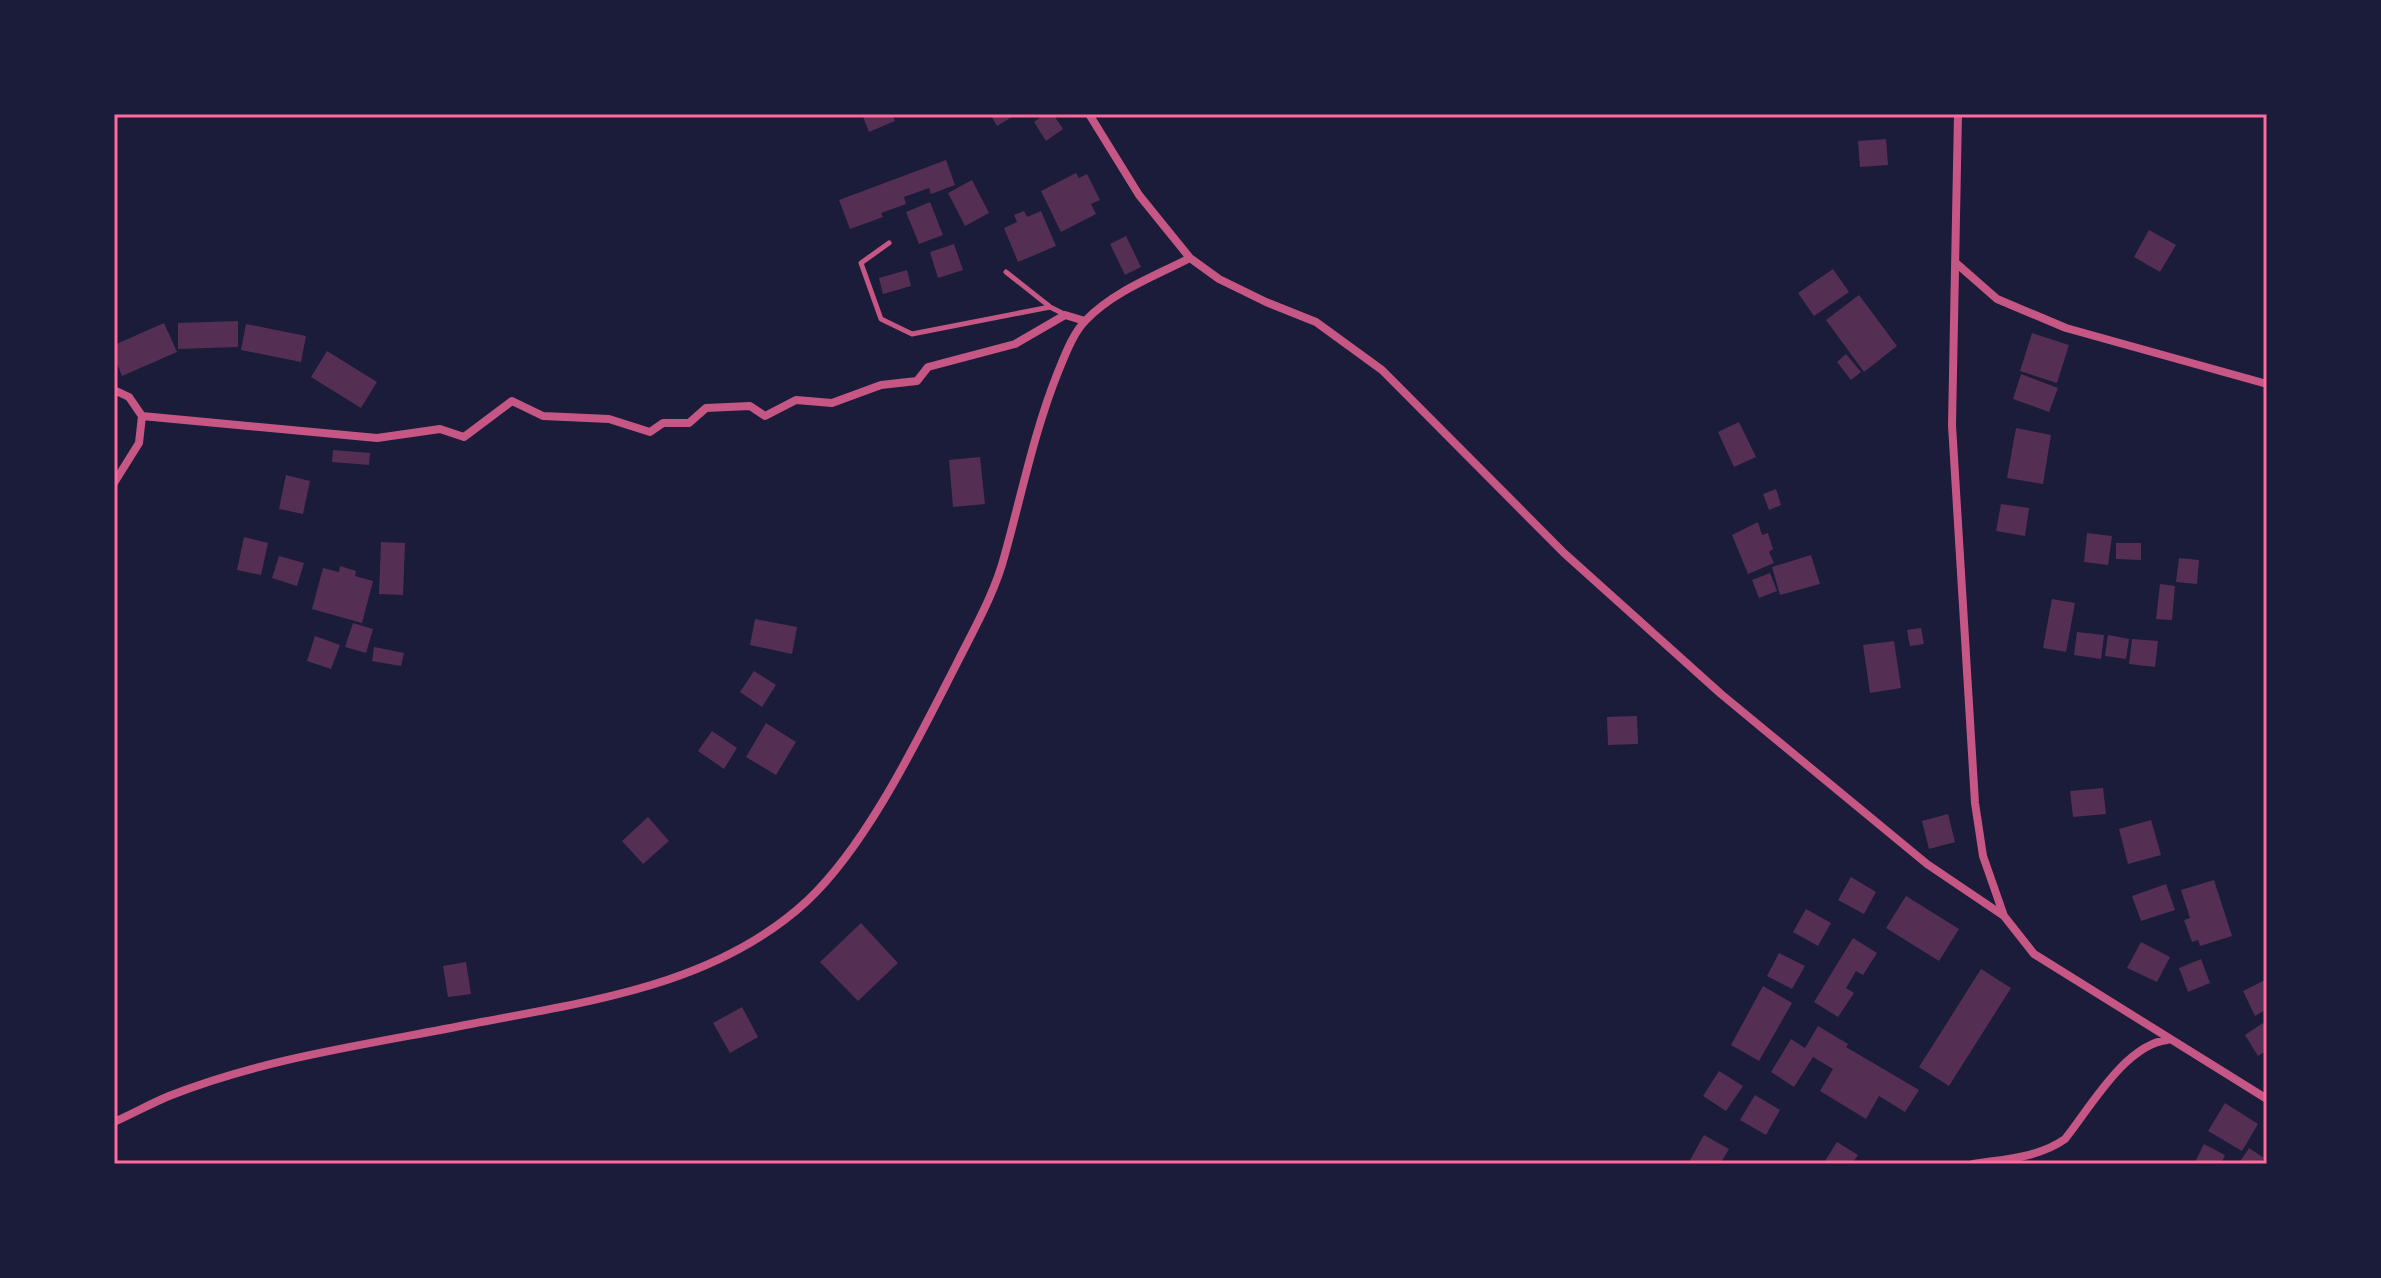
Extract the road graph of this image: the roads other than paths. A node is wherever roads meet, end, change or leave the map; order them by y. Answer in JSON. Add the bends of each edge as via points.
{"nodes":[{"id":1,"x":1089,"y":114,"type":"edge"},
{"id":2,"x":1958,"y":114,"type":"edge"},
{"id":3,"x":889,"y":243,"type":"dead end"},
{"id":4,"x":1190,"y":258,"type":"junction"},
{"id":5,"x":1956,"y":263,"type":"junction"},
{"id":6,"x":1006,"y":272,"type":"dead end"},
{"id":7,"x":1050,"y":307,"type":"junction"},
{"id":8,"x":1065,"y":315,"type":"junction"},
{"id":9,"x":1085,"y":321,"type":"junction"},
{"id":10,"x":2267,"y":384,"type":"edge"},
{"id":11,"x":114,"y":390,"type":"edge"},
{"id":12,"x":142,"y":416,"type":"junction"},
{"id":13,"x":114,"y":483,"type":"edge"},
{"id":14,"x":2004,"y":916,"type":"junction"},
{"id":15,"x":2169,"y":1040,"type":"junction"},
{"id":16,"x":2267,"y":1099,"type":"edge"},
{"id":17,"x":114,"y":1122,"type":"edge"},
{"id":18,"x":1973,"y":1164,"type":"edge"}],
"edges":[{"from":1,"to":4,"type":"street","via":[[1139,195]]},
{"from":2,"to":5,"type":"street"},
{"from":3,"to":7,"type":"lane","via":[[861,263],[881,319],[912,334]]},
{"from":4,"to":9,"type":"street","via":[[1124,290]]},
{"from":4,"to":14,"type":"street","via":[[1219,279],[1316,322],[1382,370],[1564,553],[1721,694],[1927,864]]},
{"from":5,"to":10,"type":"street","via":[[1997,299],[2066,328]]},
{"from":5,"to":14,"type":"street","via":[[1952,425],[1975,803],[1983,856]]},
{"from":6,"to":7,"type":"lane"},
{"from":7,"to":8,"type":"lane"},
{"from":8,"to":9,"type":"street"},
{"from":8,"to":12,"type":"street","via":[[1015,344],[928,367],[917,381],[881,385],[832,403],[796,400],[765,416],[750,406],[706,408],[689,423],[663,423],[650,432],[609,419],[543,416],[512,401],[464,437],[440,429],[377,438]]},
{"from":9,"to":17,"type":"street","via":[[1050,391],[1005,558],[938,699],[855,845],[809,899],[772,930],[670,981],[602,1000],[247,1071],[170,1096]]},
{"from":11,"to":12,"type":"street","via":[[129,397]]},
{"from":12,"to":13,"type":"street","via":[[139,443]]},
{"from":14,"to":15,"type":"street","via":[[2034,954]]},
{"from":15,"to":16,"type":"street"},
{"from":15,"to":18,"type":"street","via":[[2153,1041],[2133,1055],[2051,1149]]}]}
